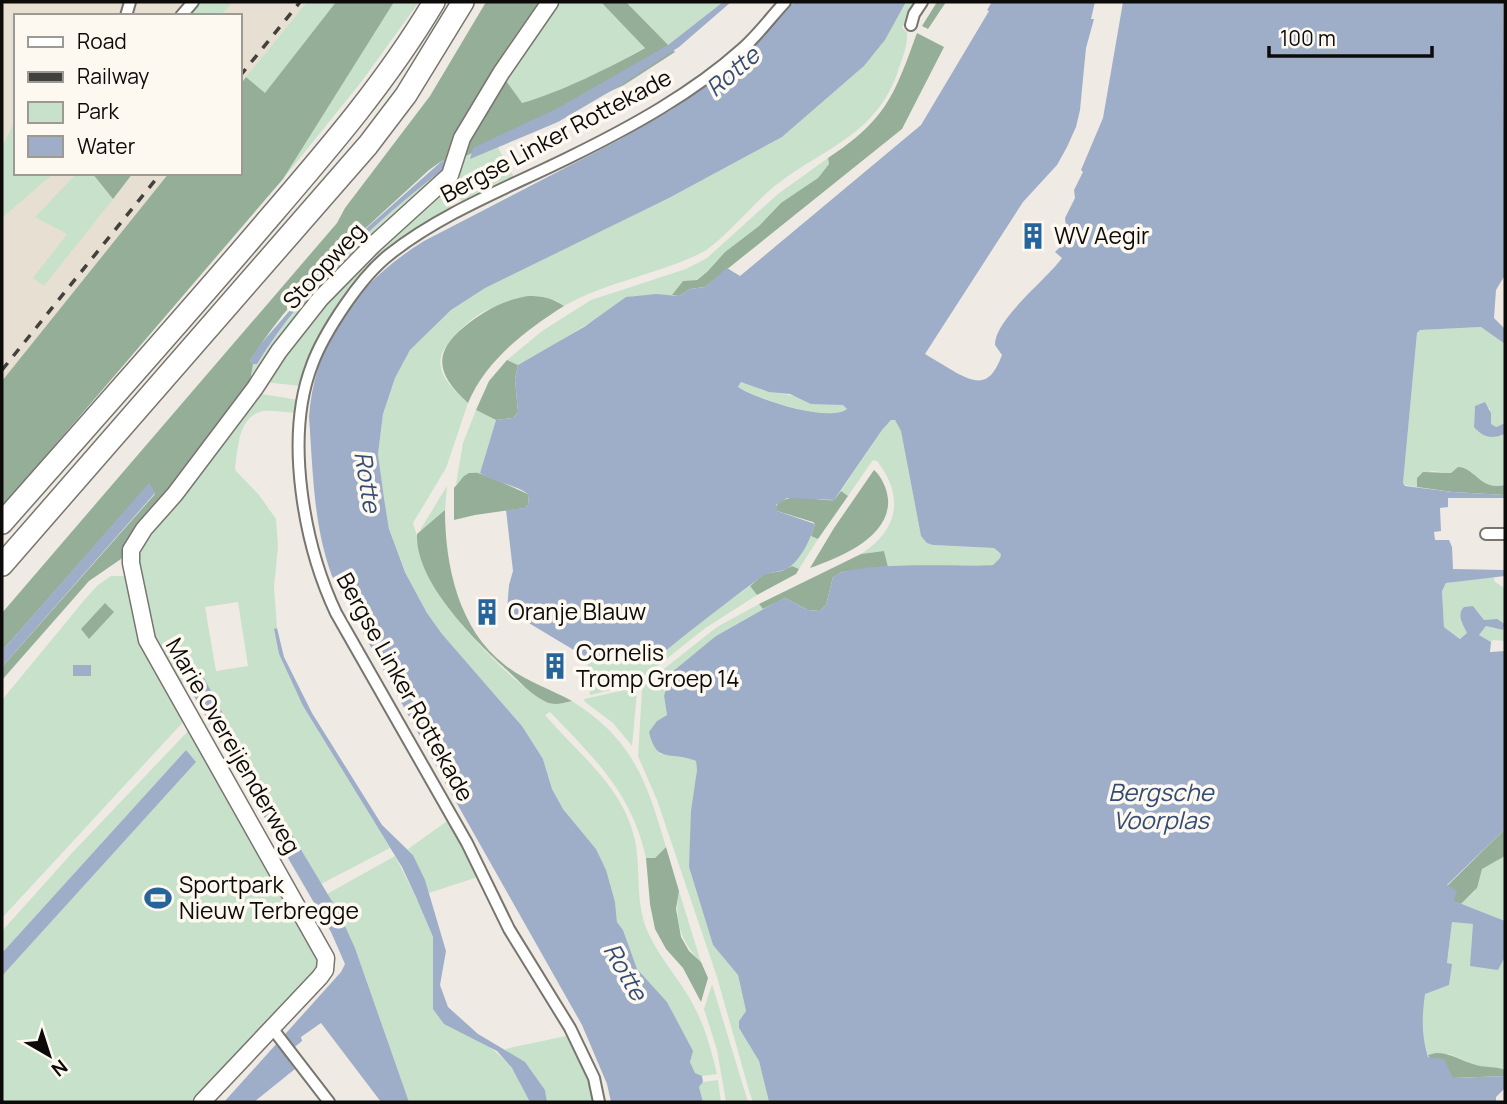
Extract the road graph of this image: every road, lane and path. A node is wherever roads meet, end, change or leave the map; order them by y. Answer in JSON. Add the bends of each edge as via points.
{"nodes":[{"id":1,"x":434,"y":2,"type":"edge"},
{"id":2,"x":463,"y":2,"type":"edge"},
{"id":3,"x":550,"y":2,"type":"edge"},
{"id":4,"x":785,"y":2,"type":"edge"},
{"id":5,"x":922,"y":2,"type":"edge"},
{"id":6,"x":911,"y":25,"type":"dead end"},
{"id":7,"x":2,"y":523,"type":"edge"},
{"id":8,"x":1486,"y":534,"type":"dead end"},
{"id":9,"x":1505,"y":534,"type":"edge"},
{"id":10,"x":131,"y":563,"type":"joint"},
{"id":11,"x":2,"y":565,"type":"edge"},
{"id":12,"x":275,"y":1032,"type":"junction"},
{"id":13,"x":324,"y":1101,"type":"edge"},
{"id":14,"x":202,"y":1102,"type":"edge"},
{"id":15,"x":599,"y":1102,"type":"edge"}],
"edges":[{"from":1,"to":7,"type":"highway","via":[[343,131]]},
{"from":2,"to":11,"type":"highway","via":[[368,145]]},
{"from":3,"to":10,"type":"street","name":"Stoopweg","via":[[462,138],[450,175],[373,245],[306,316],[175,494],[135,540]]},
{"from":4,"to":15,"type":"street","name":"Bergse Linker Rottekade","via":[[743,48],[680,96],[457,212],[392,252],[354,291],[328,330],[304,393],[298,448],[307,526],[322,582],[467,843],[509,929],[570,1028],[594,1078]]},
{"from":5,"to":6,"type":"street"},
{"from":8,"to":9,"type":"street"},
{"from":10,"to":12,"type":"street","name":"Marie Overeijenderweg","via":[[147,640],[326,958],[325,970]]},
{"from":12,"to":13,"type":"street"},
{"from":12,"to":14,"type":"street","name":"Marie Overeijenderweg"}]}
